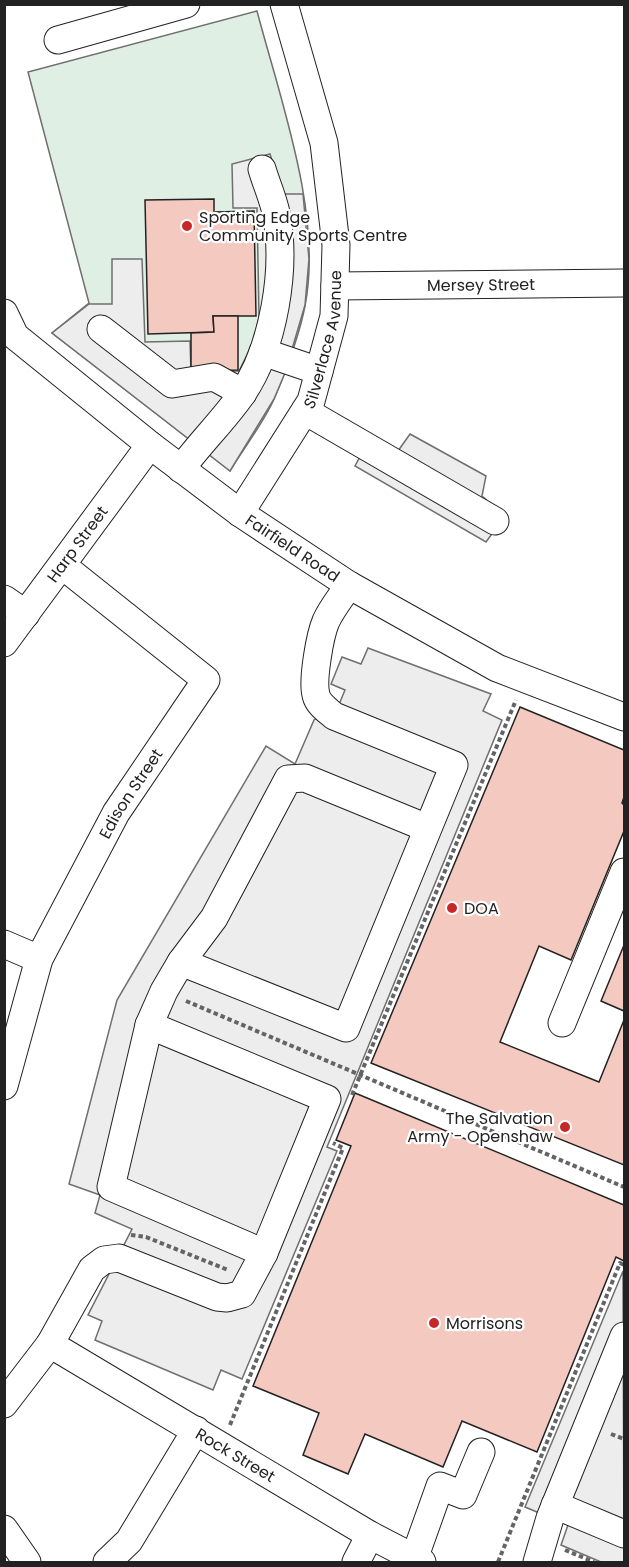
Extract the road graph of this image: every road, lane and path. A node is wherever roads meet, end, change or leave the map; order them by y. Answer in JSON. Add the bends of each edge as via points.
{"nodes":[{"id":1,"x":186,"y":4,"type":"edge"},
{"id":2,"x":284,"y":4,"type":"edge"},
{"id":3,"x":107,"y":16,"type":"edge"},
{"id":4,"x":58,"y":40,"type":"dead end"},
{"id":5,"x":262,"y":169,"type":"dead end"},
{"id":6,"x":624,"y":283,"type":"edge"},
{"id":7,"x":335,"y":286,"type":"junction"},
{"id":8,"x":101,"y":329,"type":"dead end"},
{"id":9,"x":8,"y":330,"type":"edge"},
{"id":10,"x":263,"y":352,"type":"junction"},
{"id":11,"x":319,"y":371,"type":"junction"},
{"id":12,"x":243,"y":393,"type":"junction"},
{"id":13,"x":305,"y":411,"type":"junction"},
{"id":14,"x":150,"y":445,"type":"junction"},
{"id":15,"x":181,"y":469,"type":"junction"},
{"id":16,"x":240,"y":513,"type":"junction"},
{"id":17,"x":495,"y":521,"type":"dead end"},
{"id":18,"x":63,"y":566,"type":"junction"},
{"id":19,"x":349,"y":585,"type":"junction"},
{"id":20,"x":15,"y":607,"type":"edge"},
{"id":21,"x":4,"y":644,"type":"edge"},
{"id":22,"x":525,"y":679,"type":"junction"},
{"id":23,"x":624,"y":717,"type":"edge"},
{"id":24,"x":427,"y":828,"type":"junction"},
{"id":25,"x":624,"y":872,"type":"edge"},
{"id":26,"x":4,"y":944,"type":"edge"},
{"id":27,"x":39,"y":959,"type":"junction"},
{"id":28,"x":181,"y":962,"type":"junction"},
{"id":29,"x":164,"y":991,"type":"junction"},
{"id":30,"x":562,"y":1023,"type":"dead end"},
{"id":31,"x":149,"y":1025,"type":"junction"},
{"id":32,"x":361,"y":1076,"type":"junction"},
{"id":33,"x":4,"y":1086,"type":"edge"},
{"id":34,"x":349,"y":1104,"type":"dead end"},
{"id":35,"x":336,"y":1133,"type":"dead end"},
{"id":36,"x":624,"y":1186,"type":"edge"},
{"id":37,"x":264,"y":1253,"type":"junction"},
{"id":38,"x":624,"y":1265,"type":"edge"},
{"id":39,"x":624,"y":1336,"type":"edge"},
{"id":40,"x":50,"y":1344,"type":"junction"},
{"id":41,"x":4,"y":1404,"type":"edge"},
{"id":42,"x":196,"y":1430,"type":"junction"},
{"id":43,"x":222,"y":1445,"type":"junction"},
{"id":44,"x":481,"y":1452,"type":"dead end"},
{"id":45,"x":555,"y":1505,"type":"junction"},
{"id":46,"x":624,"y":1534,"type":"edge"},
{"id":47,"x":370,"y":1535,"type":"junction"},
{"id":48,"x":540,"y":1552,"type":"edge"},
{"id":49,"x":418,"y":1561,"type":"edge"},
{"id":50,"x":107,"y":1563,"type":"edge"},
{"id":51,"x":356,"y":1563,"type":"edge"},
{"id":52,"x":498,"y":1563,"type":"edge"},
{"id":53,"x":594,"y":1563,"type":"edge"}],
"edges":[{"from":1,"to":3,"type":"street"},
{"from":2,"to":7,"type":"street","name":"Silverlace Avenue","via":[[324,143],[336,245]]},
{"from":3,"to":4,"type":"street"},
{"from":5,"to":10,"type":"street","via":[[276,213],[279,250],[279,287]]},
{"from":6,"to":7,"type":"street","name":"Mersey Street"},
{"from":7,"to":11,"type":"street","name":"Silverlace Avenue","via":[[334,316]]},
{"from":8,"to":12,"type":"street","via":[[172,384],[214,377]]},
{"from":9,"to":14,"type":"street","name":"Fairfield Road"},
{"from":10,"to":11,"type":"street"},
{"from":10,"to":12,"type":"street"},
{"from":11,"to":13,"type":"street","name":"Silverlace Avenue"},
{"from":12,"to":15,"type":"street"},
{"from":13,"to":16,"type":"street","name":"Silverlace Avenue"},
{"from":13,"to":17,"type":"street"},
{"from":14,"to":15,"type":"street","name":"Fairfield Road"},
{"from":14,"to":18,"type":"street","name":"Harp Street"},
{"from":15,"to":16,"type":"street","name":"Fairfield Road"},
{"from":16,"to":19,"type":"street","name":"Fairfield Road"},
{"from":18,"to":20,"type":"street","name":"Harp Street"},
{"from":18,"to":27,"type":"street","name":"Edison Street","via":[[206,680],[116,813]]},
{"from":19,"to":22,"type":"street","name":"Fairfield Road","via":[[497,668]]},
{"from":19,"to":24,"type":"street","via":[[327,620],[315,694],[334,716],[454,765]]},
{"from":20,"to":21,"type":"street","name":"Harp Street"},
{"from":22,"to":23,"type":"street","name":"Fairfield Road"},
{"from":22,"to":32,"type":"path"},
{"from":24,"to":28,"type":"street","via":[[305,778],[288,779],[214,918]]},
{"from":24,"to":28,"type":"street","via":[[346,1028]]},
{"from":25,"to":30,"type":"street"},
{"from":26,"to":27,"type":"street"},
{"from":27,"to":33,"type":"street","name":"Edison Street"},
{"from":28,"to":29,"type":"street"},
{"from":29,"to":31,"type":"street"},
{"from":29,"to":32,"type":"path"},
{"from":31,"to":37,"type":"street","via":[[111,1187]]},
{"from":31,"to":37,"type":"street","via":[[327,1099]]},
{"from":32,"to":34,"type":"path"},
{"from":32,"to":36,"type":"path"},
{"from":35,"to":43,"type":"path","via":[[332,1143],[343,1148]]},
{"from":37,"to":40,"type":"street","via":[[242,1294],[227,1298],[119,1258],[104,1260],[92,1269]]},
{"from":38,"to":52,"type":"path","via":[[620,1263]]},
{"from":39,"to":45,"type":"street"},
{"from":40,"to":41,"type":"street"},
{"from":40,"to":42,"type":"street","name":"Rock Street"},
{"from":42,"to":43,"type":"street","name":"Rock Street"},
{"from":42,"to":50,"type":"street","via":[[129,1541]]},
{"from":43,"to":47,"type":"street","name":"Rock Street"},
{"from":44,"to":49,"type":"street","via":[[463,1495],[440,1486]]},
{"from":45,"to":46,"type":"street"},
{"from":45,"to":48,"type":"street"},
{"from":47,"to":49,"type":"street","name":"Rock Street"},
{"from":47,"to":51,"type":"street"},
{"from":48,"to":53,"type":"path"}]}
